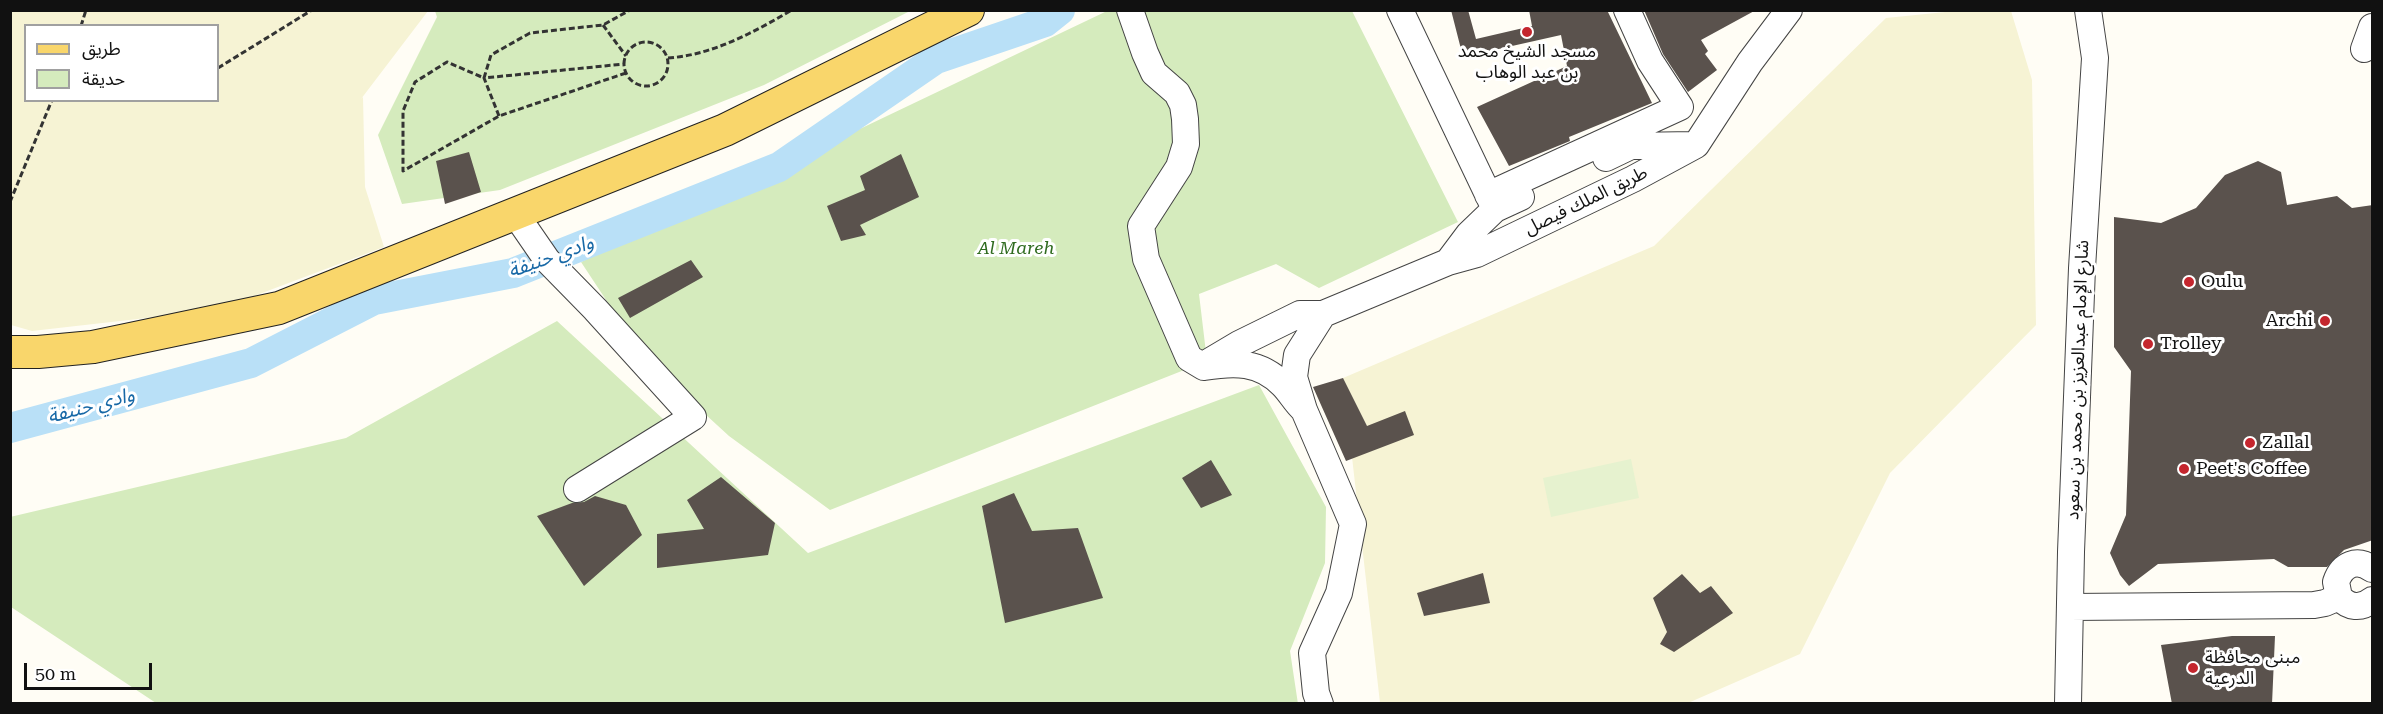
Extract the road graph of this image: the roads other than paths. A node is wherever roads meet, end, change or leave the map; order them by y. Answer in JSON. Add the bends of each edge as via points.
{"nodes":[{"id":1,"x":968,"y":10,"type":"edge"},
{"id":2,"x":1130,"y":10,"type":"edge"},
{"id":3,"x":1400,"y":10,"type":"edge"},
{"id":4,"x":1627,"y":10,"type":"edge"},
{"id":5,"x":1789,"y":10,"type":"edge"},
{"id":6,"x":2088,"y":10,"type":"edge"},
{"id":7,"x":2109,"y":10,"type":"edge"},
{"id":8,"x":2095,"y":58,"type":"junction"},
{"id":9,"x":1696,"y":145,"type":"junction"},
{"id":10,"x":1492,"y":202,"type":"junction"},
{"id":11,"x":516,"y":215,"type":"junction"},
{"id":12,"x":1448,"y":262,"type":"junction"},
{"id":13,"x":1323,"y":315,"type":"junction"},
{"id":14,"x":10,"y":352,"type":"edge"},
{"id":15,"x":1189,"y":358,"type":"junction"},
{"id":16,"x":1304,"y":410,"type":"junction"},
{"id":17,"x":578,"y":489,"type":"dead end"},
{"id":18,"x":2370,"y":565,"type":"edge"},
{"id":19,"x":2339,"y":597,"type":"junction"},
{"id":20,"x":2373,"y":600,"type":"edge"},
{"id":21,"x":2070,"y":607,"type":"junction"},
{"id":22,"x":1320,"y":704,"type":"edge"},
{"id":23,"x":2068,"y":704,"type":"edge"}],
"edges":[{"from":1,"to":11,"type":"main road","via":[[725,130]]},
{"from":2,"to":15,"type":"street","via":[[1154,73],[1177,93],[1183,105],[1186,144],[1179,167],[1141,226],[1146,259]]},
{"from":3,"to":10,"type":"street"},
{"from":4,"to":10,"type":"street","via":[[1650,61],[1680,108]]},
{"from":5,"to":9,"type":"street","name":"طريق الملك فيصل"},
{"from":6,"to":8,"type":"street"},
{"from":7,"to":8,"type":"street","via":[[2106,42]]},
{"from":8,"to":21,"type":"street","name":"شارع الإمام عبدالعزيز بن محمد بن سعود","via":[[2082,268]]},
{"from":9,"to":10,"type":"street","via":[[1631,146]]},
{"from":9,"to":12,"type":"street","name":"طريق الملك فيصل","via":[[1487,249]]},
{"from":10,"to":12,"type":"street"},
{"from":11,"to":14,"type":"main road","via":[[279,308],[93,347]]},
{"from":11,"to":17,"type":"street","via":[[547,260],[693,417]]},
{"from":12,"to":13,"type":"street","name":"طريق الملك فيصل"},
{"from":13,"to":15,"type":"street","name":"طريق الملك فيصل","via":[[1300,314],[1208,363]]},
{"from":13,"to":16,"type":"street","via":[[1297,356],[1294,376]]},
{"from":15,"to":16,"type":"street","via":[[1204,368],[1227,363],[1269,372]]},
{"from":16,"to":22,"type":"street","via":[[1353,524],[1339,593],[1312,653]]},
{"from":18,"to":19,"type":"street","via":[[2357,563],[2343,568],[2336,582]]},
{"from":19,"to":20,"type":"street","via":[[2357,607]]},
{"from":19,"to":21,"type":"street","via":[[2314,605]]},
{"from":21,"to":23,"type":"street","name":"شارع الإمام عبدالعزيز بن محمد بن سعود"}]}
